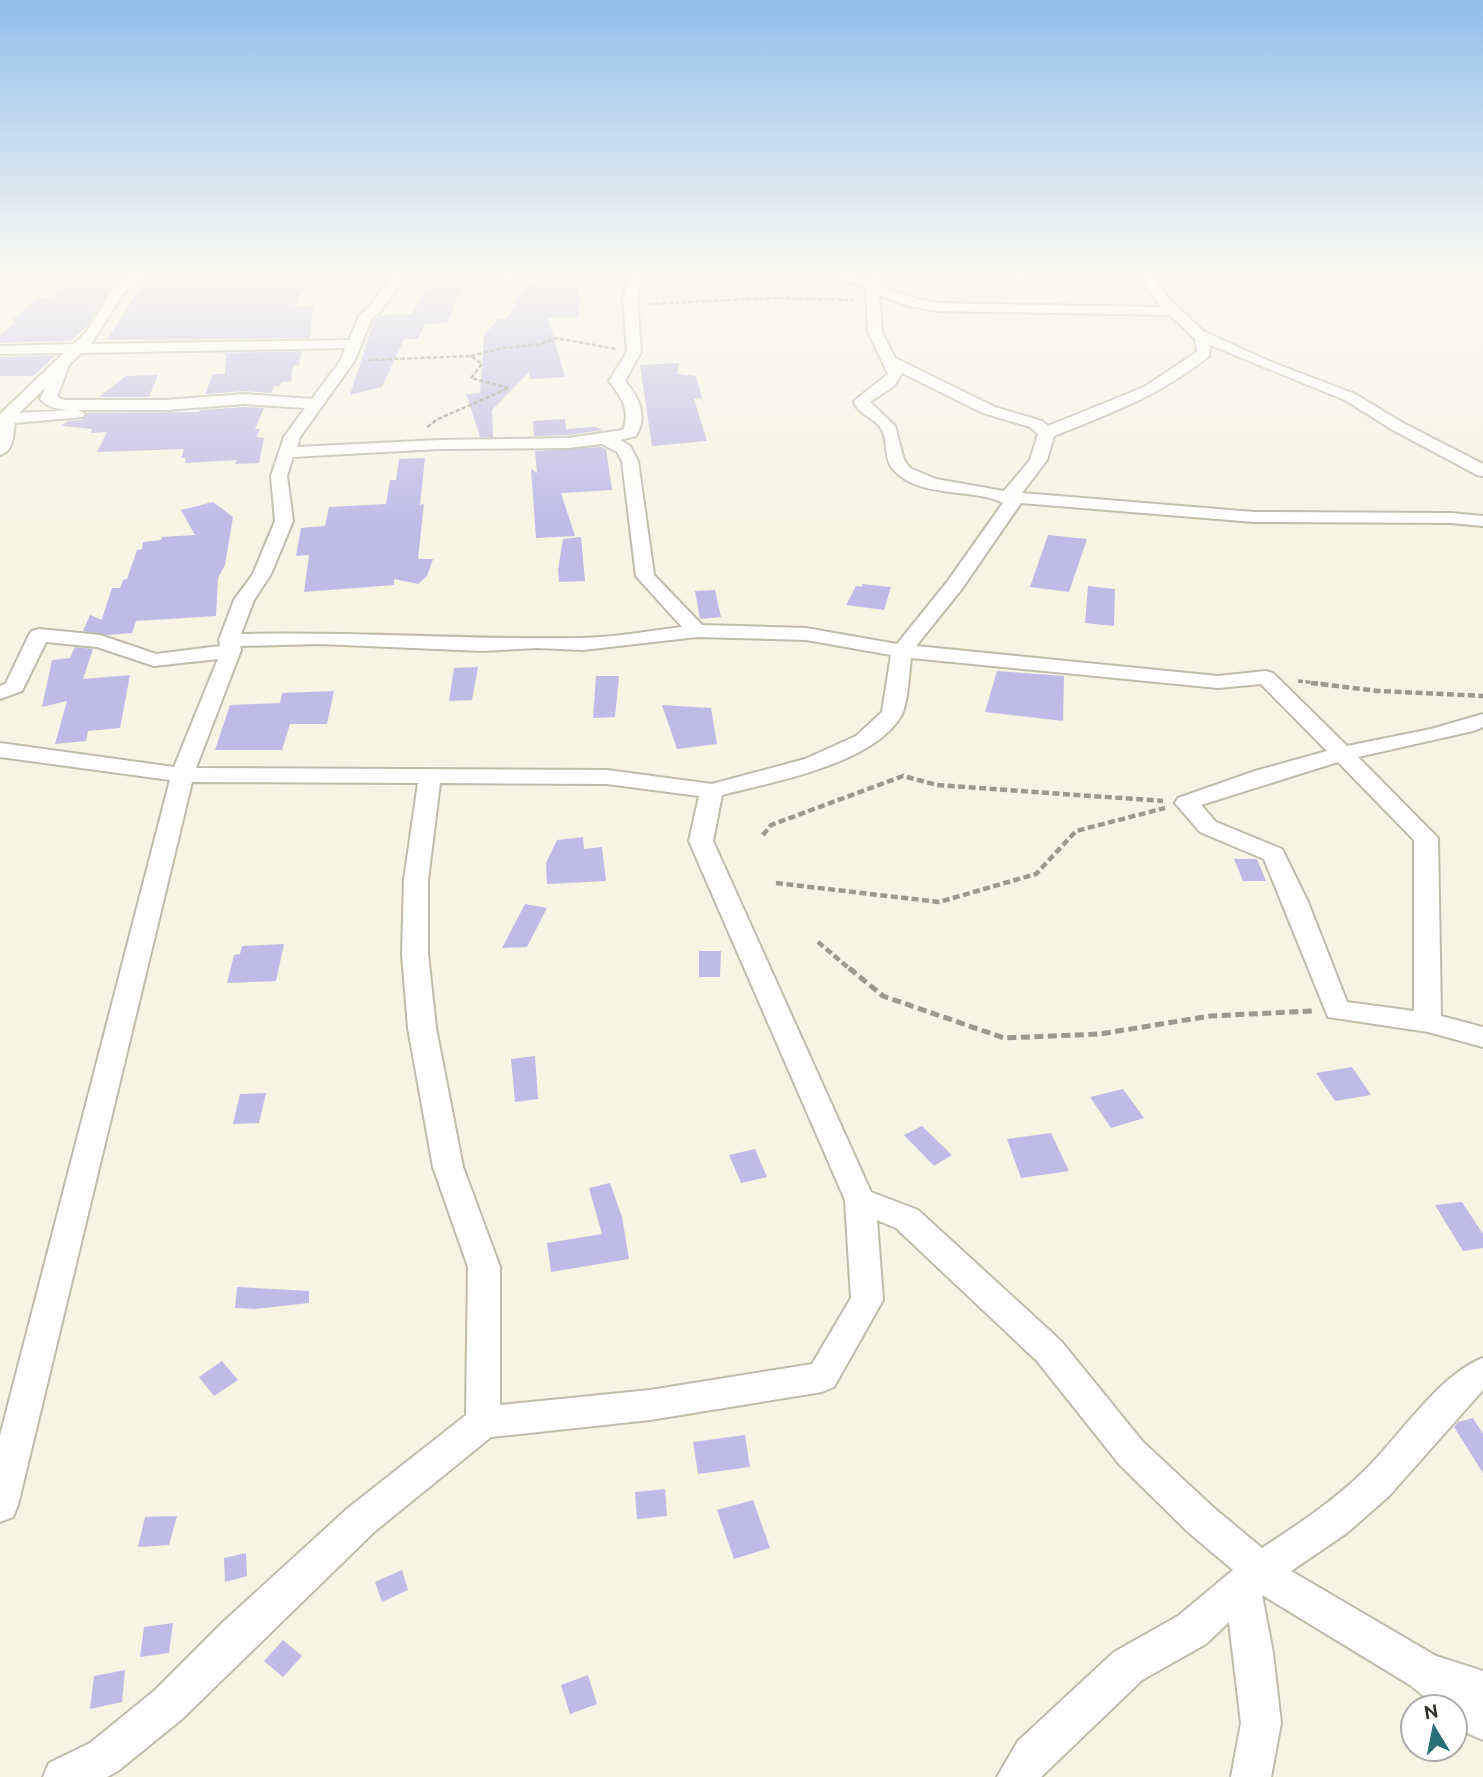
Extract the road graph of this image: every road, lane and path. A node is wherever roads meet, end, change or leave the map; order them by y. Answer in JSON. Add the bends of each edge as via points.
{"nodes":[{"id":1,"x":70,"y":358,"type":"edge"},
{"id":2,"x":347,"y":358,"type":"edge"},
{"id":3,"x":474,"y":358,"type":"edge"},
{"id":4,"x":630,"y":358,"type":"edge"},
{"id":5,"x":888,"y":358,"type":"edge"},
{"id":6,"x":1199,"y":358,"type":"edge"},
{"id":7,"x":1251,"y":358,"type":"edge"},
{"id":8,"x":890,"y":361,"type":"junction"},
{"id":9,"x":63,"y":366,"type":"junction"},
{"id":10,"x":315,"y":404,"type":"junction"},
{"id":11,"x":119,"y":406,"type":"junction"},
{"id":12,"x":4,"y":419,"type":"edge"},
{"id":13,"x":1046,"y":433,"type":"junction"},
{"id":14,"x":607,"y":440,"type":"junction"},
{"id":15,"x":402,"y":445,"type":"junction"},
{"id":16,"x":0,"y":450,"type":"edge"},
{"id":17,"x":285,"y":453,"type":"junction"},
{"id":18,"x":1483,"y":471,"type":"edge"},
{"id":19,"x":1008,"y":496,"type":"junction"},
{"id":20,"x":1483,"y":521,"type":"edge"},
{"id":21,"x":697,"y":631,"type":"junction"},
{"id":22,"x":230,"y":645,"type":"junction"},
{"id":23,"x":902,"y":650,"type":"junction"},
{"id":24,"x":1266,"y":677,"type":"junction"},
{"id":25,"x":0,"y":693,"type":"edge"},
{"id":26,"x":1483,"y":696,"type":"edge"},
{"id":27,"x":1483,"y":720,"type":"edge"},
{"id":28,"x":0,"y":750,"type":"edge"},
{"id":29,"x":1342,"y":754,"type":"junction"},
{"id":30,"x":182,"y":775,"type":"junction"},
{"id":31,"x":430,"y":775,"type":"junction"},
{"id":32,"x":712,"y":791,"type":"junction"},
{"id":33,"x":1186,"y":803,"type":"junction"},
{"id":34,"x":763,"y":835,"type":"dead end"},
{"id":35,"x":776,"y":883,"type":"dead end"},
{"id":36,"x":818,"y":942,"type":"dead end"},
{"id":37,"x":1337,"y":1010,"type":"junction"},
{"id":38,"x":1428,"y":1022,"type":"junction"},
{"id":39,"x":1483,"y":1037,"type":"edge"},
{"id":40,"x":860,"y":1200,"type":"junction"},
{"id":41,"x":1483,"y":1373,"type":"edge"},
{"id":42,"x":483,"y":1422,"type":"junction"},
{"id":43,"x":0,"y":1505,"type":"edge"},
{"id":44,"x":1252,"y":1578,"type":"junction"},
{"id":45,"x":1423,"y":1671,"type":"junction"},
{"id":46,"x":1483,"y":1691,"type":"edge"},
{"id":47,"x":1483,"y":1720,"type":"edge"},
{"id":48,"x":63,"y":1777,"type":"edge"},
{"id":49,"x":1017,"y":1777,"type":"edge"},
{"id":50,"x":1251,"y":1777,"type":"edge"}],
"edges":[{"from":1,"to":9,"type":"street"},
{"from":2,"to":10,"type":"street"},
{"from":3,"to":15,"type":"path","via":[[482,364],[471,378],[509,388],[438,419]]},
{"from":4,"to":14,"type":"street","via":[[617,380],[634,401],[636,421],[630,433]]},
{"from":5,"to":8,"type":"street"},
{"from":6,"to":13,"type":"street","via":[[1131,400]]},
{"from":7,"to":18,"type":"street","via":[[1350,397]]},
{"from":8,"to":13,"type":"street","via":[[989,410],[1036,424]]},
{"from":8,"to":19,"type":"street","via":[[895,374],[892,381],[862,401],[884,420],[902,471],[918,480]]},
{"from":9,"to":11,"type":"street","via":[[48,399],[61,405]]},
{"from":9,"to":12,"type":"street"},
{"from":10,"to":11,"type":"street","via":[[244,399]]},
{"from":10,"to":17,"type":"street"},
{"from":11,"to":12,"type":"street","via":[[89,413]]},
{"from":12,"to":16,"type":"street"},
{"from":13,"to":19,"type":"street","via":[[1045,446],[1028,478]]},
{"from":14,"to":15,"type":"street"},
{"from":14,"to":21,"type":"street","via":[[624,449],[630,461],[645,576]]},
{"from":15,"to":17,"type":"street"},
{"from":17,"to":22,"type":"street","via":[[279,476],[284,521],[262,574],[244,600]]},
{"from":19,"to":20,"type":"street","via":[[1254,517]]},
{"from":19,"to":23,"type":"street","via":[[1012,502],[954,586]]},
{"from":21,"to":22,"type":"street","via":[[583,644],[320,638]]},
{"from":21,"to":23,"type":"street","via":[[806,634]]},
{"from":22,"to":25,"type":"street","via":[[194,657],[154,660],[100,641],[39,635],[15,687]]},
{"from":22,"to":30,"type":"street"},
{"from":23,"to":24,"type":"street","via":[[1218,682]]},
{"from":23,"to":32,"type":"street","via":[[892,714],[864,741],[813,764]]},
{"from":24,"to":26,"type":"path","via":[[1378,691]]},
{"from":24,"to":29,"type":"street"},
{"from":27,"to":29,"type":"street","via":[[1452,733]]},
{"from":28,"to":30,"type":"street"},
{"from":29,"to":33,"type":"street"},
{"from":29,"to":38,"type":"street","via":[[1426,838]]},
{"from":30,"to":31,"type":"street"},
{"from":30,"to":43,"type":"street"},
{"from":31,"to":32,"type":"street","via":[[607,777]]},
{"from":31,"to":42,"type":"street","via":[[416,880],[415,954],[422,1028],[448,1167],[484,1268]]},
{"from":32,"to":40,"type":"street","via":[[701,841]]},
{"from":33,"to":34,"type":"path","via":[[937,785],[903,776],[771,825]]},
{"from":33,"to":35,"type":"path","via":[[1076,831],[1036,874],[939,902]]},
{"from":33,"to":37,"type":"street","via":[[1208,827],[1274,854]]},
{"from":36,"to":37,"type":"path","via":[[883,996],[1004,1038],[1100,1034],[1210,1016]]},
{"from":37,"to":38,"type":"street"},
{"from":38,"to":39,"type":"street"},
{"from":40,"to":42,"type":"street","via":[[867,1300],[822,1377],[650,1405]]},
{"from":40,"to":44,"type":"street","via":[[907,1219],[1049,1351],[1131,1453],[1201,1520]]},
{"from":41,"to":44,"type":"street","via":[[1334,1521]]},
{"from":42,"to":48,"type":"street","via":[[361,1520],[168,1705],[104,1757]]},
{"from":44,"to":45,"type":"street","via":[[1281,1587]]},
{"from":44,"to":49,"type":"street","via":[[1192,1630],[1128,1666],[1032,1755]]},
{"from":44,"to":50,"type":"street","via":[[1261,1723]]},
{"from":45,"to":46,"type":"street"},
{"from":45,"to":47,"type":"street"}]}
